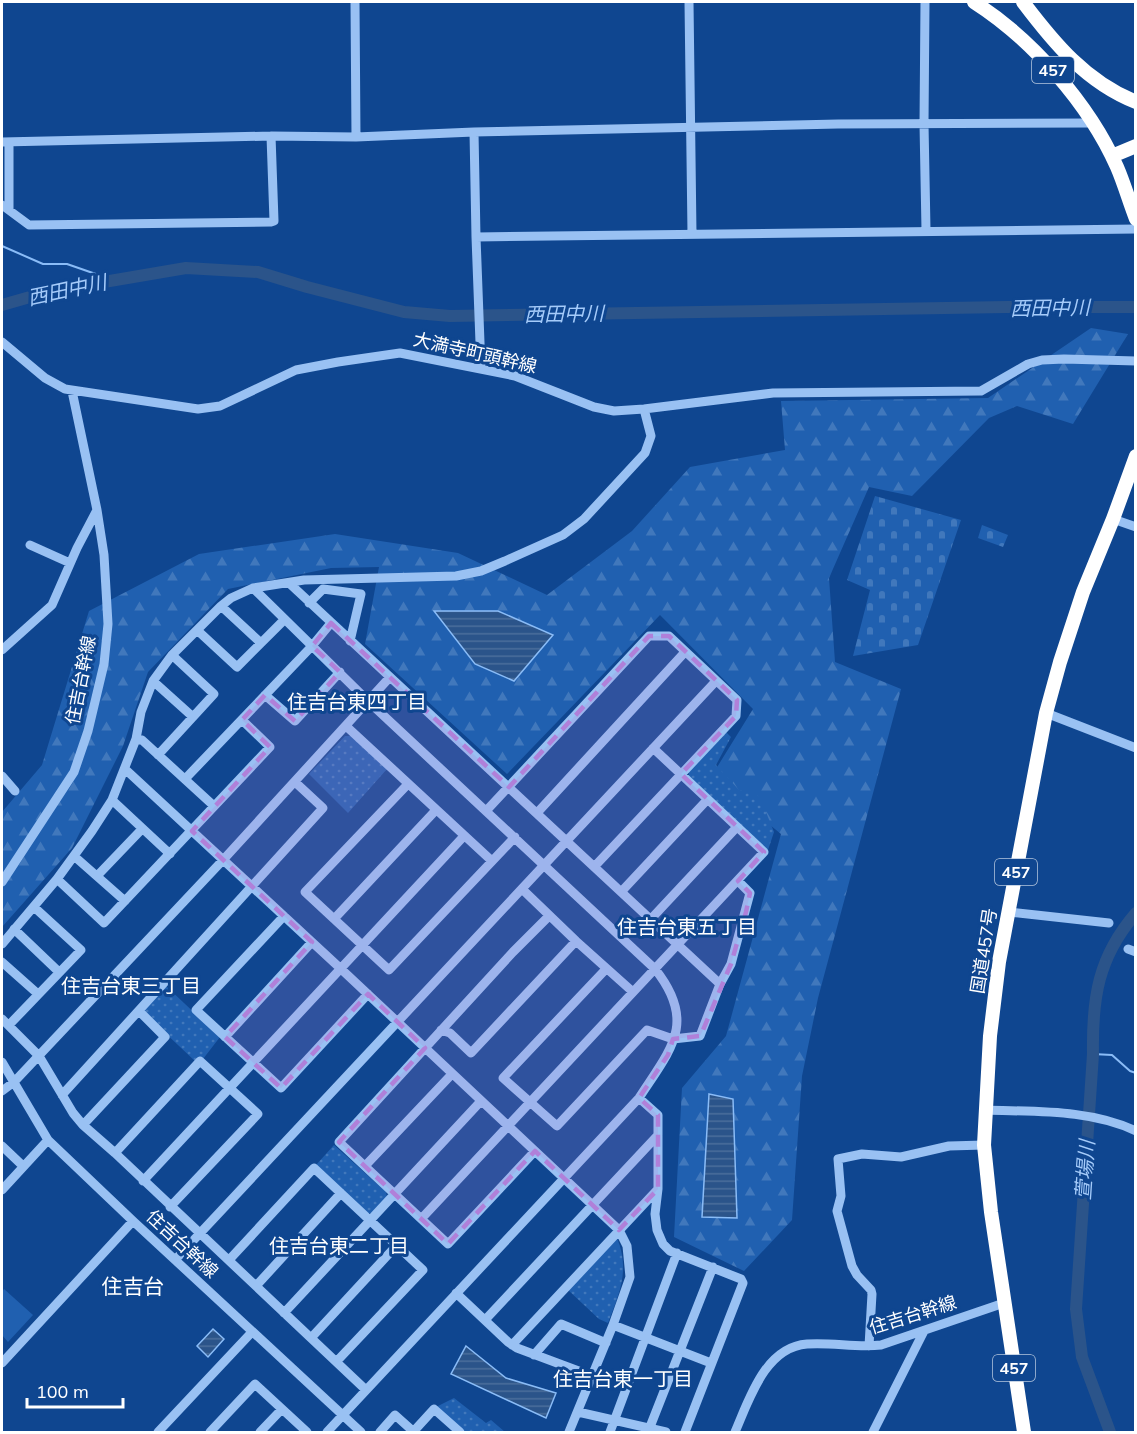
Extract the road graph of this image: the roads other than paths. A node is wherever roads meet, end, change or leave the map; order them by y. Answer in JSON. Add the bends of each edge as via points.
{"nodes":[{"id":1,"x":355,"y":2,"type":"edge"},
{"id":2,"x":689,"y":2,"type":"edge"},
{"id":3,"x":925,"y":2,"type":"edge"},
{"id":4,"x":974,"y":2,"type":"edge"},
{"id":5,"x":1023,"y":2,"type":"edge"},
{"id":6,"x":1136,"y":102,"type":"edge"},
{"id":7,"x":1092,"y":123,"type":"junction"},
{"id":8,"x":924,"y":124,"type":"junction"},
{"id":9,"x":691,"y":128,"type":"junction"},
{"id":10,"x":474,"y":132,"type":"junction"},
{"id":11,"x":271,"y":136,"type":"junction"},
{"id":12,"x":356,"y":137,"type":"junction"},
{"id":13,"x":5,"y":142,"type":"edge"},
{"id":14,"x":1136,"y":146,"type":"edge"},
{"id":15,"x":1112,"y":156,"type":"junction"},
{"id":16,"x":5,"y":207,"type":"edge"},
{"id":17,"x":1136,"y":219,"type":"edge"},
{"id":18,"x":1136,"y":229,"type":"edge"},
{"id":19,"x":926,"y":230,"type":"junction"},
{"id":20,"x":692,"y":234,"type":"junction"},
{"id":21,"x":476,"y":237,"type":"junction"},
{"id":22,"x":2,"y":342,"type":"edge"},
{"id":23,"x":1136,"y":361,"type":"edge"},
{"id":24,"x":481,"y":369,"type":"junction"},
{"id":25,"x":72,"y":391,"type":"junction"},
{"id":26,"x":644,"y":409,"type":"junction"},
{"id":27,"x":1136,"y":456,"type":"edge"},
{"id":28,"x":98,"y":510,"type":"junction"},
{"id":29,"x":1113,"y":519,"type":"junction"},
{"id":30,"x":1136,"y":527,"type":"edge"},
{"id":31,"x":30,"y":545,"type":"dead end"},
{"id":32,"x":70,"y":563,"type":"junction"},
{"id":33,"x":290,"y":583,"type":"junction"},
{"id":34,"x":253,"y":588,"type":"junction"},
{"id":35,"x":309,"y":603,"type":"junction"},
{"id":36,"x":221,"y":606,"type":"junction"},
{"id":37,"x":284,"y":620,"type":"junction"},
{"id":38,"x":331,"y":623,"type":"junction"},
{"id":39,"x":197,"y":630,"type":"junction"},
{"id":40,"x":350,"y":641,"type":"junction"},
{"id":41,"x":261,"y":643,"type":"junction"},
{"id":42,"x":312,"y":646,"type":"junction"},
{"id":43,"x":2,"y":650,"type":"edge"},
{"id":44,"x":685,"y":652,"type":"junction"},
{"id":45,"x":172,"y":655,"type":"junction"},
{"id":46,"x":340,"y":672,"type":"junction"},
{"id":47,"x":390,"y":677,"type":"junction"},
{"id":48,"x":153,"y":681,"type":"junction"},
{"id":49,"x":716,"y":681,"type":"junction"},
{"id":50,"x":266,"y":695,"type":"junction"},
{"id":51,"x":369,"y":702,"type":"junction"},
{"id":52,"x":1046,"y":713,"type":"junction"},
{"id":53,"x":193,"y":717,"type":"junction"},
{"id":54,"x":242,"y":720,"type":"junction"},
{"id":55,"x":346,"y":726,"type":"junction"},
{"id":56,"x":136,"y":739,"type":"junction"},
{"id":57,"x":653,"y":748,"type":"junction"},
{"id":58,"x":1136,"y":748,"type":"edge"},
{"id":59,"x":158,"y":754,"type":"junction"},
{"id":60,"x":125,"y":770,"type":"junction"},
{"id":61,"x":681,"y":774,"type":"junction"},
{"id":62,"x":2,"y":776,"type":"edge"},
{"id":63,"x":185,"y":779,"type":"junction"},
{"id":64,"x":295,"y":782,"type":"junction"},
{"id":65,"x":408,"y":784,"type":"junction"},
{"id":66,"x":509,"y":787,"type":"junction"},
{"id":67,"x":15,"y":791,"type":"dead end"},
{"id":68,"x":112,"y":800,"type":"junction"},
{"id":69,"x":707,"y":800,"type":"junction"},
{"id":70,"x":214,"y":806,"type":"junction"},
{"id":71,"x":436,"y":810,"type":"junction"},
{"id":72,"x":486,"y":811,"type":"junction"},
{"id":73,"x":537,"y":813,"type":"junction"},
{"id":74,"x":736,"y":828,"type":"junction"},
{"id":75,"x":142,"y":829,"type":"junction"},
{"id":76,"x":192,"y":831,"type":"junction"},
{"id":77,"x":464,"y":836,"type":"junction"},
{"id":78,"x":515,"y":837,"type":"junction"},
{"id":79,"x":566,"y":841,"type":"junction"},
{"id":80,"x":170,"y":854,"type":"junction"},
{"id":81,"x":74,"y":856,"type":"junction"},
{"id":82,"x":223,"y":860,"type":"junction"},
{"id":83,"x":492,"y":861,"type":"junction"},
{"id":84,"x":544,"y":865,"type":"junction"},
{"id":85,"x":594,"y":867,"type":"junction"},
{"id":86,"x":97,"y":876,"type":"junction"},
{"id":87,"x":57,"y":879,"type":"junction"},
{"id":88,"x":738,"y":881,"type":"junction"},
{"id":89,"x":2,"y":882,"type":"edge"},
{"id":90,"x":252,"y":887,"type":"junction"},
{"id":91,"x":522,"y":889,"type":"junction"},
{"id":92,"x":621,"y":892,"type":"junction"},
{"id":93,"x":125,"y":901,"type":"junction"},
{"id":94,"x":34,"y":907,"type":"junction"},
{"id":95,"x":1009,"y":912,"type":"junction"},
{"id":96,"x":284,"y":916,"type":"junction"},
{"id":97,"x":549,"y":916,"type":"junction"},
{"id":98,"x":334,"y":919,"type":"junction"},
{"id":99,"x":650,"y":920,"type":"junction"},
{"id":100,"x":1109,"y":923,"type":"dead end"},
{"id":101,"x":14,"y":929,"type":"junction"},
{"id":102,"x":576,"y":941,"type":"junction"},
{"id":103,"x":312,"y":942,"type":"junction"},
{"id":104,"x":2,"y":944,"type":"edge"},
{"id":105,"x":362,"y":945,"type":"junction"},
{"id":106,"x":677,"y":946,"type":"junction"},
{"id":107,"x":2,"y":962,"type":"edge"},
{"id":108,"x":340,"y":968,"type":"junction"},
{"id":109,"x":606,"y":969,"type":"junction"},
{"id":110,"x":655,"y":969,"type":"junction"},
{"id":111,"x":59,"y":972,"type":"junction"},
{"id":112,"x":720,"y":984,"type":"junction"},
{"id":113,"x":633,"y":992,"type":"junction"},
{"id":114,"x":38,"y":994,"type":"junction"},
{"id":115,"x":368,"y":994,"type":"junction"},
{"id":116,"x":139,"y":1011,"type":"junction"},
{"id":117,"x":5,"y":1022,"type":"edge"},
{"id":118,"x":397,"y":1022,"type":"junction"},
{"id":119,"x":441,"y":1030,"type":"junction"},
{"id":120,"x":225,"y":1036,"type":"junction"},
{"id":121,"x":673,"y":1039,"type":"junction"},
{"id":122,"x":425,"y":1048,"type":"junction"},
{"id":123,"x":39,"y":1056,"type":"junction"},
{"id":124,"x":2,"y":1062,"type":"edge"},
{"id":125,"x":254,"y":1062,"type":"junction"},
{"id":126,"x":452,"y":1074,"type":"junction"},
{"id":127,"x":14,"y":1082,"type":"junction"},
{"id":128,"x":230,"y":1088,"type":"junction"},
{"id":129,"x":2,"y":1091,"type":"edge"},
{"id":130,"x":62,"y":1095,"type":"junction"},
{"id":131,"x":639,"y":1098,"type":"junction"},
{"id":132,"x":481,"y":1101,"type":"junction"},
{"id":133,"x":530,"y":1103,"type":"junction"},
{"id":134,"x":985,"y":1110,"type":"junction"},
{"id":135,"x":82,"y":1125,"type":"junction"},
{"id":136,"x":509,"y":1126,"type":"junction"},
{"id":137,"x":1136,"y":1131,"type":"edge"},
{"id":138,"x":658,"y":1135,"type":"junction"},
{"id":139,"x":48,"y":1140,"type":"junction"},
{"id":140,"x":984,"y":1145,"type":"junction"},
{"id":141,"x":2,"y":1146,"type":"edge"},
{"id":142,"x":535,"y":1151,"type":"junction"},
{"id":143,"x":115,"y":1153,"type":"junction"},
{"id":144,"x":23,"y":1166,"type":"junction"},
{"id":145,"x":365,"y":1167,"type":"junction"},
{"id":146,"x":564,"y":1178,"type":"junction"},
{"id":147,"x":143,"y":1181,"type":"junction"},
{"id":148,"x":658,"y":1189,"type":"junction"},
{"id":149,"x":2,"y":1190,"type":"edge"},
{"id":150,"x":341,"y":1193,"type":"junction"},
{"id":151,"x":394,"y":1194,"type":"junction"},
{"id":152,"x":593,"y":1205,"type":"junction"},
{"id":153,"x":170,"y":1207,"type":"junction"},
{"id":154,"x":422,"y":1218,"type":"junction"},
{"id":155,"x":371,"y":1220,"type":"junction"},
{"id":156,"x":133,"y":1221,"type":"junction"},
{"id":157,"x":619,"y":1230,"type":"junction"},
{"id":158,"x":200,"y":1234,"type":"junction"},
{"id":159,"x":398,"y":1245,"type":"junction"},
{"id":160,"x":677,"y":1253,"type":"junction"},
{"id":161,"x":175,"y":1260,"type":"junction"},
{"id":162,"x":229,"y":1260,"type":"junction"},
{"id":163,"x":713,"y":1268,"type":"junction"},
{"id":164,"x":256,"y":1286,"type":"junction"},
{"id":165,"x":456,"y":1293,"type":"junction"},
{"id":166,"x":1004,"y":1303,"type":"junction"},
{"id":167,"x":284,"y":1313,"type":"junction"},
{"id":168,"x":485,"y":1320,"type":"junction"},
{"id":169,"x":613,"y":1325,"type":"junction"},
{"id":170,"x":924,"y":1331,"type":"junction"},
{"id":171,"x":252,"y":1332,"type":"junction"},
{"id":172,"x":646,"y":1337,"type":"junction"},
{"id":173,"x":311,"y":1338,"type":"junction"},
{"id":174,"x":606,"y":1342,"type":"junction"},
{"id":175,"x":512,"y":1345,"type":"junction"},
{"id":176,"x":868,"y":1346,"type":"junction"},
{"id":177,"x":680,"y":1350,"type":"junction"},
{"id":178,"x":534,"y":1354,"type":"junction"},
{"id":179,"x":337,"y":1361,"type":"junction"},
{"id":180,"x":2,"y":1363,"type":"edge"},
{"id":181,"x":711,"y":1363,"type":"junction"},
{"id":182,"x":592,"y":1376,"type":"junction"},
{"id":183,"x":366,"y":1390,"type":"junction"},
{"id":184,"x":282,"y":1409,"type":"junction"},
{"id":185,"x":578,"y":1412,"type":"junction"},
{"id":186,"x":344,"y":1415,"type":"junction"},
{"id":187,"x":614,"y":1421,"type":"junction"},
{"id":188,"x":649,"y":1431,"type":"edge"},
{"id":189,"x":158,"y":1432,"type":"edge"},
{"id":190,"x":210,"y":1432,"type":"edge"},
{"id":191,"x":260,"y":1432,"type":"edge"},
{"id":192,"x":308,"y":1432,"type":"edge"},
{"id":193,"x":327,"y":1432,"type":"edge"},
{"id":194,"x":361,"y":1432,"type":"edge"},
{"id":195,"x":380,"y":1432,"type":"edge"},
{"id":196,"x":414,"y":1432,"type":"edge"},
{"id":197,"x":460,"y":1432,"type":"edge"},
{"id":198,"x":569,"y":1432,"type":"edge"},
{"id":199,"x":610,"y":1432,"type":"edge"},
{"id":200,"x":666,"y":1432,"type":"edge"},
{"id":201,"x":686,"y":1432,"type":"edge"},
{"id":202,"x":735,"y":1432,"type":"edge"},
{"id":203,"x":873,"y":1432,"type":"edge"},
{"id":204,"x":1024,"y":1432,"type":"edge"}],
"edges":[{"from":1,"to":12,"type":"street"},
{"from":2,"to":9,"type":"street"},
{"from":3,"to":8,"type":"street"},
{"from":4,"to":7,"type":"highway","number":"457","via":[[1039,55]]},
{"from":5,"to":6,"type":"highway","number":"457","via":[[1078,67]]},
{"from":7,"to":8,"type":"street"},
{"from":7,"to":15,"type":"highway","number":"457"},
{"from":8,"to":9,"type":"street"},
{"from":8,"to":19,"type":"street"},
{"from":9,"to":10,"type":"street"},
{"from":9,"to":20,"type":"street"},
{"from":10,"to":12,"type":"street"},
{"from":10,"to":21,"type":"street"},
{"from":11,"to":12,"type":"street"},
{"from":11,"to":13,"type":"street"},
{"from":11,"to":16,"type":"street","via":[[271,222],[29,225]]},
{"from":13,"to":16,"type":"street"},
{"from":14,"to":15,"type":"highway"},
{"from":15,"to":17,"type":"highway","number":"457"},
{"from":18,"to":19,"type":"street"},
{"from":19,"to":20,"type":"street"},
{"from":20,"to":21,"type":"street"},
{"from":21,"to":24,"type":"street"},
{"from":22,"to":25,"type":"street","name":"大満寺町頭幹線","via":[[45,378]]},
{"from":23,"to":26,"type":"street","name":"大満寺町頭幹線","via":[[1042,360],[981,391],[773,393]]},
{"from":24,"to":25,"type":"street","name":"大満寺町頭幹線","via":[[407,353],[389,354],[296,370],[209,409]]},
{"from":24,"to":26,"type":"street","name":"大満寺町頭幹線","via":[[526,380],[606,410]]},
{"from":25,"to":28,"type":"street","name":"住吉台幹線"},
{"from":26,"to":33,"type":"street","via":[[651,435],[645,453],[584,519],[563,535],[481,571],[456,576]]},
{"from":27,"to":29,"type":"highway","name":"国道457号","number":"457"},
{"from":28,"to":32,"type":"street"},
{"from":28,"to":89,"type":"street","name":"住吉台幹線","via":[[108,624],[104,664],[88,731],[74,772]]},
{"from":29,"to":30,"type":"street"},
{"from":29,"to":52,"type":"highway","name":"国道457号","number":"457","via":[[1083,592]]},
{"from":31,"to":32,"type":"street"},
{"from":32,"to":43,"type":"street","via":[[52,605]]},
{"from":33,"to":34,"type":"street"},
{"from":33,"to":35,"type":"street"},
{"from":34,"to":36,"type":"street"},
{"from":34,"to":37,"type":"street"},
{"from":35,"to":38,"type":"street"},
{"from":35,"to":40,"type":"street","via":[[323,589],[361,594]]},
{"from":36,"to":39,"type":"street"},
{"from":36,"to":41,"type":"street"},
{"from":37,"to":41,"type":"street"},
{"from":37,"to":42,"type":"street"},
{"from":38,"to":40,"type":"street"},
{"from":38,"to":42,"type":"street"},
{"from":39,"to":41,"type":"street","via":[[237,667]]},
{"from":39,"to":45,"type":"street"},
{"from":40,"to":47,"type":"street"},
{"from":42,"to":46,"type":"street"},
{"from":42,"to":50,"type":"street"},
{"from":44,"to":49,"type":"street"},
{"from":44,"to":66,"type":"street","via":[[669,636],[649,636]]},
{"from":44,"to":73,"type":"street"},
{"from":45,"to":48,"type":"street"},
{"from":45,"to":53,"type":"street","via":[[214,694]]},
{"from":46,"to":50,"type":"street","via":[[295,722]]},
{"from":46,"to":51,"type":"street"},
{"from":47,"to":51,"type":"street"},
{"from":47,"to":66,"type":"street"},
{"from":48,"to":53,"type":"street"},
{"from":48,"to":56,"type":"street"},
{"from":49,"to":57,"type":"street"},
{"from":49,"to":61,"type":"street","via":[[737,700],[736,716]]},
{"from":50,"to":54,"type":"street"},
{"from":51,"to":55,"type":"street"},
{"from":51,"to":72,"type":"street"},
{"from":52,"to":58,"type":"street"},
{"from":52,"to":95,"type":"highway","name":"国道457号","number":"457"},
{"from":53,"to":59,"type":"street"},
{"from":54,"to":63,"type":"street"},
{"from":54,"to":70,"type":"street","via":[[270,747]]},
{"from":55,"to":64,"type":"street"},
{"from":55,"to":65,"type":"street"},
{"from":56,"to":59,"type":"street"},
{"from":56,"to":60,"type":"street"},
{"from":57,"to":61,"type":"street"},
{"from":57,"to":79,"type":"street"},
{"from":59,"to":63,"type":"street"},
{"from":60,"to":68,"type":"street"},
{"from":60,"to":76,"type":"street"},
{"from":61,"to":69,"type":"street"},
{"from":61,"to":85,"type":"street"},
{"from":62,"to":67,"type":"street"},
{"from":63,"to":70,"type":"street"},
{"from":64,"to":82,"type":"street"},
{"from":64,"to":90,"type":"street","via":[[323,808]]},
{"from":65,"to":71,"type":"street"},
{"from":65,"to":98,"type":"street","via":[[306,892]]},
{"from":66,"to":72,"type":"street"},
{"from":66,"to":73,"type":"street"},
{"from":68,"to":75,"type":"street"},
{"from":68,"to":81,"type":"street"},
{"from":69,"to":74,"type":"street"},
{"from":69,"to":92,"type":"street"},
{"from":70,"to":76,"type":"street"},
{"from":71,"to":77,"type":"street"},
{"from":71,"to":98,"type":"street"},
{"from":72,"to":78,"type":"street"},
{"from":73,"to":79,"type":"street"},
{"from":74,"to":88,"type":"street","via":[[764,852]]},
{"from":74,"to":99,"type":"street"},
{"from":75,"to":80,"type":"street"},
{"from":75,"to":86,"type":"street"},
{"from":76,"to":80,"type":"street"},
{"from":76,"to":82,"type":"street"},
{"from":77,"to":83,"type":"street"},
{"from":77,"to":105,"type":"street"},
{"from":78,"to":83,"type":"street"},
{"from":78,"to":84,"type":"street"},
{"from":79,"to":84,"type":"street"},
{"from":79,"to":85,"type":"street"},
{"from":80,"to":93,"type":"street"},
{"from":81,"to":86,"type":"street"},
{"from":81,"to":87,"type":"street"},
{"from":82,"to":90,"type":"street"},
{"from":82,"to":123,"type":"street"},
{"from":83,"to":105,"type":"street","via":[[389,970]]},
{"from":84,"to":91,"type":"street"},
{"from":84,"to":110,"type":"street"},
{"from":85,"to":92,"type":"street"},
{"from":86,"to":93,"type":"street"},
{"from":87,"to":93,"type":"street","via":[[104,923]]},
{"from":87,"to":94,"type":"street"},
{"from":88,"to":106,"type":"street"},
{"from":88,"to":112,"type":"street","via":[[750,893],[731,964]]},
{"from":90,"to":96,"type":"street"},
{"from":90,"to":116,"type":"street"},
{"from":91,"to":97,"type":"street"},
{"from":91,"to":118,"type":"street"},
{"from":92,"to":99,"type":"street"},
{"from":94,"to":101,"type":"street"},
{"from":94,"to":111,"type":"street","via":[[81,950]]},
{"from":95,"to":100,"type":"street"},
{"from":95,"to":134,"type":"highway","name":"国道457号","number":"457","via":[[990,1036]]},
{"from":96,"to":103,"type":"street"},
{"from":96,"to":120,"type":"street","via":[[196,1010]]},
{"from":97,"to":102,"type":"street"},
{"from":97,"to":119,"type":"street"},
{"from":98,"to":105,"type":"street"},
{"from":99,"to":106,"type":"street"},
{"from":101,"to":104,"type":"street"},
{"from":101,"to":111,"type":"street"},
{"from":102,"to":109,"type":"street"},
{"from":102,"to":119,"type":"street","via":[[471,1053],[450,1033]]},
{"from":103,"to":108,"type":"street"},
{"from":103,"to":120,"type":"street"},
{"from":105,"to":108,"type":"street"},
{"from":106,"to":110,"type":"street"},
{"from":106,"to":112,"type":"street"},
{"from":107,"to":114,"type":"street"},
{"from":108,"to":115,"type":"street"},
{"from":108,"to":125,"type":"street"},
{"from":109,"to":113,"type":"street"},
{"from":109,"to":133,"type":"street","via":[[503,1078]]},
{"from":110,"to":113,"type":"street"},
{"from":110,"to":121,"type":"street","via":[[676,1004]]},
{"from":111,"to":114,"type":"street"},
{"from":112,"to":121,"type":"street","via":[[700,1036]]},
{"from":113,"to":133,"type":"street"},
{"from":114,"to":117,"type":"street"},
{"from":115,"to":118,"type":"street"},
{"from":115,"to":125,"type":"street","via":[[281,1088]]},
{"from":116,"to":130,"type":"street"},
{"from":116,"to":135,"type":"street","via":[[165,1037]]},
{"from":117,"to":123,"type":"street"},
{"from":118,"to":122,"type":"street"},
{"from":118,"to":158,"type":"street"},
{"from":119,"to":122,"type":"street"},
{"from":120,"to":125,"type":"street"},
{"from":121,"to":131,"type":"street","via":[[668,1055]]},
{"from":121,"to":133,"type":"street","via":[[647,1030],[557,1126]]},
{"from":122,"to":126,"type":"street"},
{"from":122,"to":145,"type":"street","via":[[339,1142]]},
{"from":123,"to":127,"type":"street"},
{"from":123,"to":130,"type":"street"},
{"from":124,"to":127,"type":"street","name":"住吉台幹線"},
{"from":125,"to":128,"type":"street"},
{"from":126,"to":132,"type":"street"},
{"from":126,"to":145,"type":"street"},
{"from":127,"to":129,"type":"street"},
{"from":127,"to":139,"type":"street","name":"住吉台幹線"},
{"from":128,"to":143,"type":"street","via":[[200,1061]]},
{"from":128,"to":147,"type":"street"},
{"from":128,"to":153,"type":"street","via":[[258,1114]]},
{"from":130,"to":135,"type":"street"},
{"from":131,"to":138,"type":"street","via":[[658,1115]]},
{"from":131,"to":146,"type":"street"},
{"from":132,"to":136,"type":"street"},
{"from":132,"to":151,"type":"street"},
{"from":133,"to":136,"type":"street"},
{"from":134,"to":137,"type":"street","via":[[1076,1115],[1119,1123]]},
{"from":134,"to":140,"type":"highway","name":"国道457号","number":"457"},
{"from":135,"to":143,"type":"street"},
{"from":136,"to":142,"type":"street"},
{"from":136,"to":154,"type":"street"},
{"from":138,"to":148,"type":"street"},
{"from":138,"to":152,"type":"street"},
{"from":139,"to":144,"type":"street"},
{"from":139,"to":156,"type":"street","name":"住吉台幹線"},
{"from":140,"to":166,"type":"highway","name":"国道457号","number":"457"},
{"from":140,"to":176,"type":"street","via":[[949,1146],[901,1157],[862,1154],[838,1159],[841,1196],[837,1212],[852,1266],[872,1294]]},
{"from":141,"to":144,"type":"street"},
{"from":142,"to":146,"type":"street"},
{"from":142,"to":154,"type":"street","via":[[448,1244]]},
{"from":143,"to":147,"type":"street"},
{"from":144,"to":149,"type":"street"},
{"from":145,"to":151,"type":"street"},
{"from":146,"to":152,"type":"street"},
{"from":146,"to":165,"type":"street"},
{"from":147,"to":153,"type":"street"},
{"from":148,"to":157,"type":"street"},
{"from":148,"to":160,"type":"street","via":[[657,1230],[666,1248]]},
{"from":150,"to":155,"type":"street"},
{"from":150,"to":162,"type":"street","via":[[314,1168]]},
{"from":150,"to":164,"type":"street"},
{"from":151,"to":154,"type":"street"},
{"from":151,"to":155,"type":"street"},
{"from":152,"to":157,"type":"street"},
{"from":152,"to":168,"type":"street"},
{"from":153,"to":158,"type":"street"},
{"from":155,"to":159,"type":"street"},
{"from":155,"to":167,"type":"street"},
{"from":156,"to":161,"type":"street","name":"住吉台幹線"},
{"from":156,"to":180,"type":"street"},
{"from":157,"to":169,"type":"street","via":[[627,1246],[630,1278]]},
{"from":157,"to":175,"type":"street"},
{"from":158,"to":161,"type":"street"},
{"from":158,"to":162,"type":"street"},
{"from":159,"to":173,"type":"street"},
{"from":159,"to":179,"type":"street","via":[[423,1270]]},
{"from":160,"to":163,"type":"street"},
{"from":160,"to":172,"type":"street"},
{"from":161,"to":171,"type":"street","name":"住吉台幹線"},
{"from":162,"to":164,"type":"street"},
{"from":163,"to":177,"type":"street"},
{"from":163,"to":181,"type":"street","via":[[743,1283]]},
{"from":164,"to":167,"type":"street"},
{"from":165,"to":168,"type":"street"},
{"from":165,"to":183,"type":"street"},
{"from":166,"to":170,"type":"street","name":"住吉台幹線"},
{"from":166,"to":204,"type":"highway","name":"国道457号","number":"457"},
{"from":167,"to":173,"type":"street"},
{"from":168,"to":175,"type":"street"},
{"from":169,"to":172,"type":"street"},
{"from":169,"to":174,"type":"street"},
{"from":170,"to":176,"type":"street","name":"住吉台幹線"},
{"from":170,"to":203,"type":"street"},
{"from":171,"to":186,"type":"street","name":"住吉台幹線"},
{"from":171,"to":189,"type":"street"},
{"from":172,"to":177,"type":"street"},
{"from":172,"to":187,"type":"street"},
{"from":173,"to":179,"type":"street"},
{"from":174,"to":178,"type":"street","via":[[561,1324]]},
{"from":174,"to":182,"type":"street"},
{"from":175,"to":178,"type":"street"},
{"from":176,"to":202,"type":"street","name":"住吉台幹線","via":[[806,1344],[781,1354],[760,1379]]},
{"from":177,"to":181,"type":"street"},
{"from":177,"to":188,"type":"street"},
{"from":178,"to":182,"type":"street"},
{"from":179,"to":183,"type":"street"},
{"from":181,"to":201,"type":"street"},
{"from":182,"to":185,"type":"street"},
{"from":183,"to":186,"type":"street"},
{"from":184,"to":190,"type":"street","via":[[255,1384]]},
{"from":184,"to":191,"type":"street"},
{"from":184,"to":192,"type":"street"},
{"from":185,"to":187,"type":"street"},
{"from":185,"to":198,"type":"street"},
{"from":186,"to":193,"type":"street"},
{"from":186,"to":194,"type":"street","name":"住吉台幹線"},
{"from":187,"to":188,"type":"street"},
{"from":187,"to":199,"type":"street"},
{"from":188,"to":200,"type":"street"},
{"from":195,"to":196,"type":"street","via":[[395,1415]]},
{"from":196,"to":197,"type":"street","via":[[434,1409]]}]}
